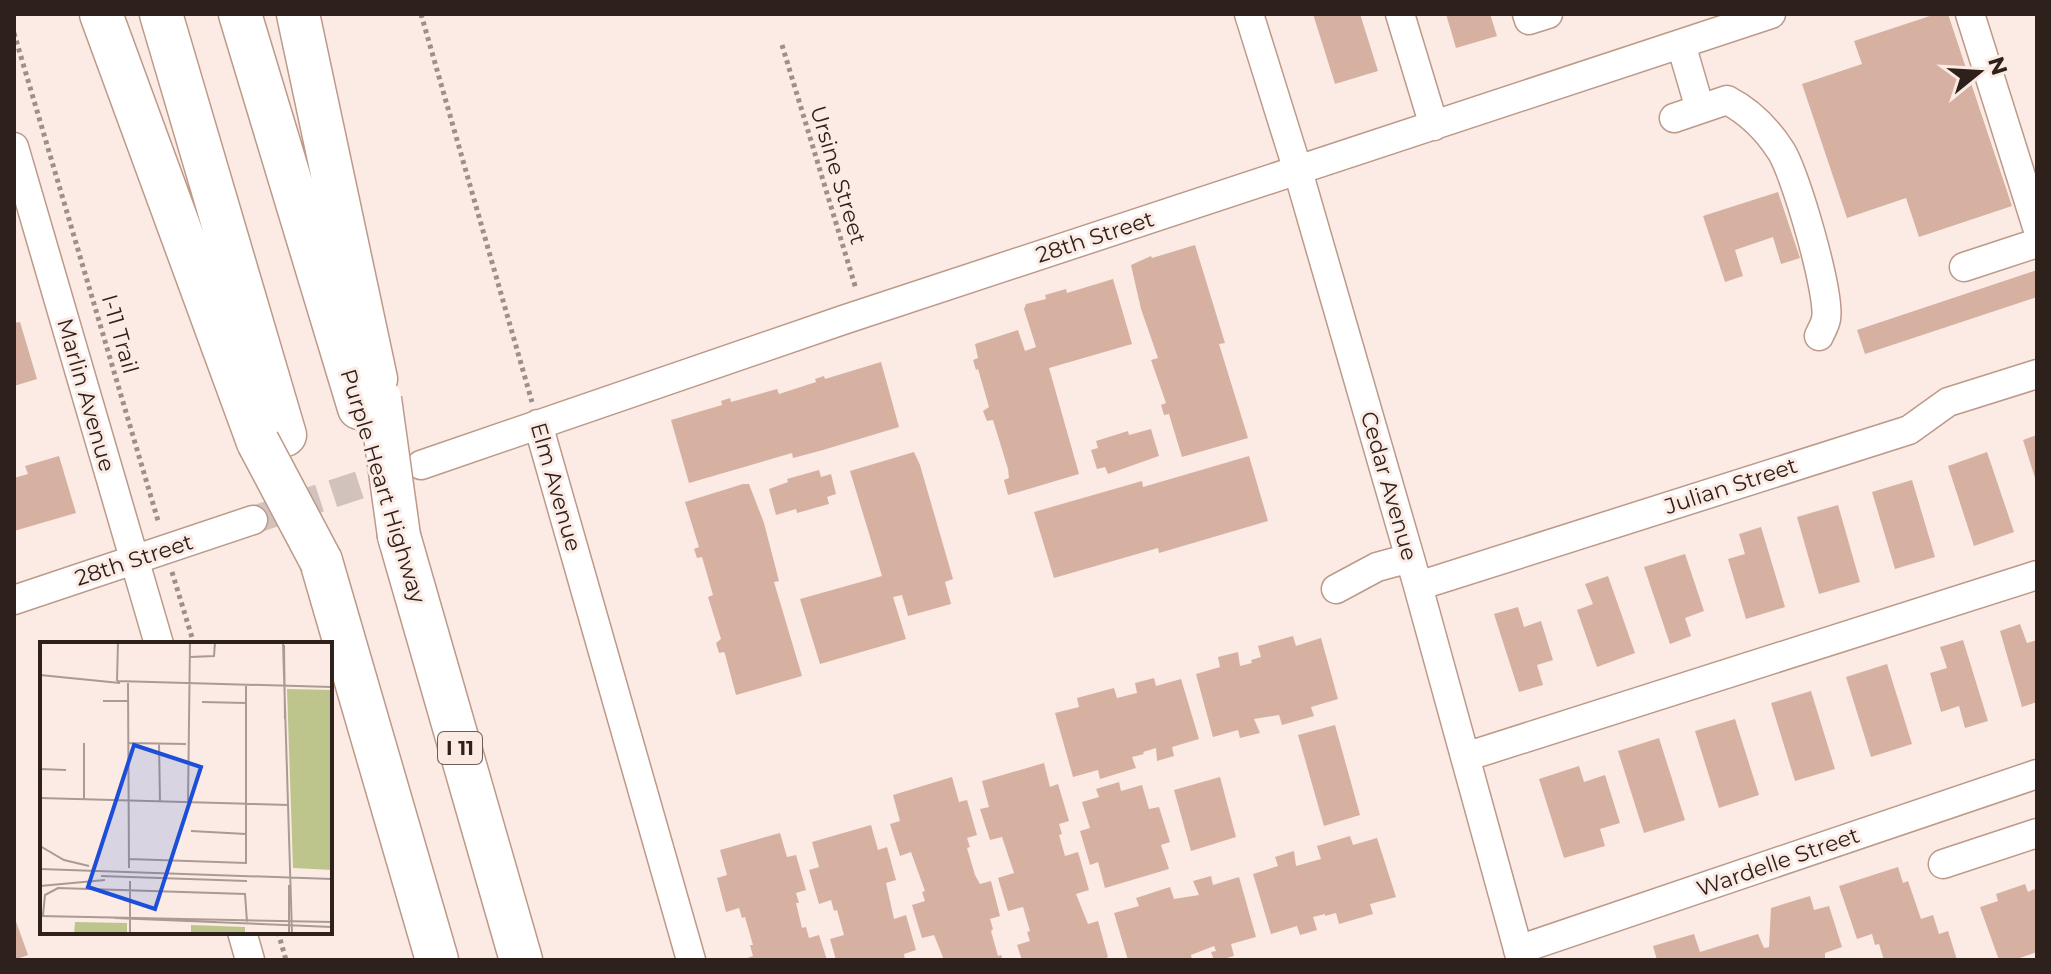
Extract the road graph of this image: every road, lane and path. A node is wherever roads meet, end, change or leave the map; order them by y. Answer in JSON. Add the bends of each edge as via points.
{"nodes":[{"id":1,"x":101,"y":14,"type":"edge"},
{"id":2,"x":161,"y":14,"type":"edge"},
{"id":3,"x":240,"y":14,"type":"edge"},
{"id":4,"x":298,"y":14,"type":"edge"},
{"id":5,"x":421,"y":14,"type":"edge"},
{"id":6,"x":1249,"y":14,"type":"edge"},
{"id":7,"x":1400,"y":14,"type":"edge"},
{"id":8,"x":1527,"y":14,"type":"edge"},
{"id":9,"x":1548,"y":14,"type":"edge"},
{"id":10,"x":1771,"y":14,"type":"edge"},
{"id":11,"x":1970,"y":14,"type":"edge"},
{"id":12,"x":14,"y":33,"type":"edge"},
{"id":13,"x":1681,"y":44,"type":"junction"},
{"id":14,"x":782,"y":45,"type":"dead end"},
{"id":15,"x":1434,"y":126,"type":"junction"},
{"id":16,"x":14,"y":147,"type":"edge"},
{"id":17,"x":1298,"y":171,"type":"junction"},
{"id":18,"x":2037,"y":227,"type":"edge"},
{"id":19,"x":2037,"y":243,"type":"edge"},
{"id":20,"x":1964,"y":267,"type":"dead end"},
{"id":21,"x":863,"y":313,"type":"junction"},
{"id":22,"x":1819,"y":336,"type":"dead end"},
{"id":23,"x":2037,"y":374,"type":"edge"},
{"id":24,"x":370,"y":404,"type":"junction"},
{"id":25,"x":538,"y":424,"type":"junction"},
{"id":26,"x":271,"y":438,"type":"junction"},
{"id":27,"x":421,"y":465,"type":"tunnel mouth"},
{"id":28,"x":253,"y":520,"type":"tunnel mouth"},
{"id":29,"x":166,"y":549,"type":"junction"},
{"id":30,"x":1410,"y":558,"type":"junction"},
{"id":31,"x":134,"y":559,"type":"junction"},
{"id":32,"x":2037,"y":575,"type":"edge"},
{"id":33,"x":1418,"y":586,"type":"junction"},
{"id":34,"x":1336,"y":589,"type":"dead end"},
{"id":35,"x":14,"y":600,"type":"edge"},
{"id":36,"x":158,"y":642,"type":"edge"},
{"id":37,"x":193,"y":642,"type":"edge"},
{"id":38,"x":1465,"y":757,"type":"junction"},
{"id":39,"x":2036,"y":777,"type":"edge"},
{"id":40,"x":2037,"y":833,"type":"edge"},
{"id":41,"x":1943,"y":864,"type":"dead end"},
{"id":42,"x":243,"y":934,"type":"edge"},
{"id":43,"x":279,"y":934,"type":"edge"},
{"id":44,"x":1520,"y":955,"type":"edge"},
{"id":45,"x":250,"y":960,"type":"edge"},
{"id":46,"x":286,"y":960,"type":"edge"},
{"id":47,"x":437,"y":960,"type":"edge"},
{"id":48,"x":521,"y":960,"type":"edge"},
{"id":49,"x":691,"y":960,"type":"edge"}],
"edges":[{"from":1,"to":26,"type":"highway"},
{"from":2,"to":26,"type":"highway"},
{"from":3,"to":24,"type":"highway","name":"Purple Heart Highway"},
{"from":4,"to":24,"type":"highway"},
{"from":5,"to":25,"type":"path","name":"Elm Avenue"},
{"from":6,"to":17,"type":"street","name":"Cedar Avenue"},
{"from":7,"to":15,"type":"street"},
{"from":8,"to":9,"type":"street","via":[[1529,20]]},
{"from":10,"to":13,"type":"street","name":"28th Street"},
{"from":11,"to":18,"type":"street"},
{"from":12,"to":29,"type":"path","name":"I-11 Trail"},
{"from":13,"to":15,"type":"street","name":"28th Street"},
{"from":13,"to":22,"type":"street","via":[[1687,114],[1727,100],[1754,118],[1784,154],[1816,254],[1826,308]]},
{"from":14,"to":21,"type":"path","name":"Ursine Street"},
{"from":15,"to":17,"type":"street","name":"28th Street"},
{"from":16,"to":31,"type":"street","name":"Marlin Avenue"},
{"from":17,"to":21,"type":"street","name":"28th Street"},
{"from":17,"to":30,"type":"street","name":"Cedar Avenue"},
{"from":19,"to":20,"type":"street"},
{"from":21,"to":25,"type":"street","name":"28th Street"},
{"from":23,"to":33,"type":"street","name":"Julian Street","via":[[1948,402],[1909,430]]},
{"from":24,"to":48,"type":"highway","name":"Purple Heart Highway","number":"I 11","bridge":true,"via":[[399,536]]},
{"from":25,"to":27,"type":"street","name":"28th Street"},
{"from":25,"to":49,"type":"street","name":"Elm Avenue"},
{"from":26,"to":47,"type":"highway","bridge":true,"via":[[321,561]]},
{"from":28,"to":29,"type":"street","name":"28th Street"},
{"from":29,"to":31,"type":"street","name":"28th Street"},
{"from":29,"to":37,"type":"path","name":"I-11 Trail"},
{"from":30,"to":33,"type":"street","name":"Cedar Avenue"},
{"from":30,"to":34,"type":"street","via":[[1377,567]]},
{"from":31,"to":35,"type":"street","name":"28th Street"},
{"from":31,"to":36,"type":"street","name":"Marlin Avenue"},
{"from":32,"to":38,"type":"street"},
{"from":33,"to":38,"type":"street","name":"Cedar Avenue"},
{"from":38,"to":44,"type":"street","name":"Cedar Avenue"},
{"from":39,"to":44,"type":"street","name":"Wardelle Street"},
{"from":40,"to":41,"type":"street"},
{"from":42,"to":45,"type":"street"},
{"from":43,"to":46,"type":"path"}]}
